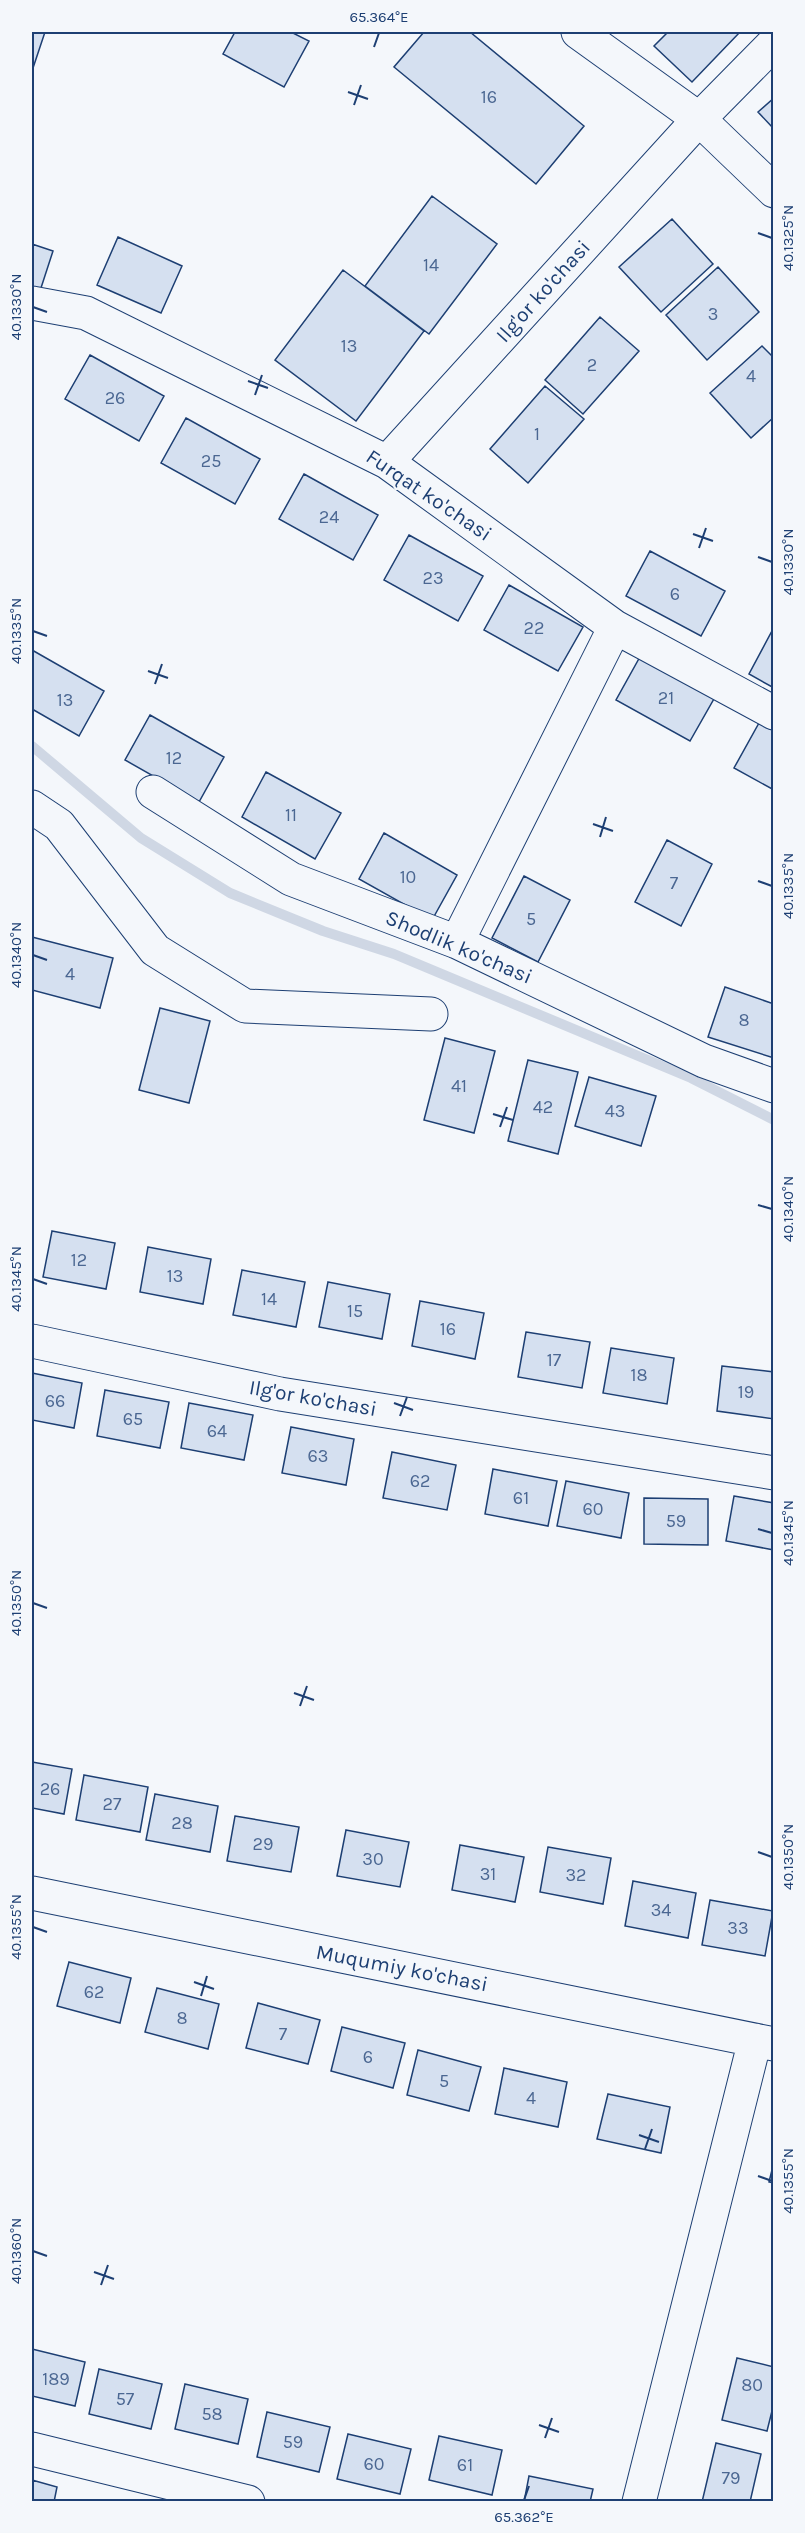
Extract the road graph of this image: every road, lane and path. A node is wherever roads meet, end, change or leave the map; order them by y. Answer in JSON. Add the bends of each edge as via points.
{"nodes":[{"id":1,"x":578,"y":32,"type":"edge"},
{"id":2,"x":774,"y":42,"type":"edge"},
{"id":3,"x":699,"y":119,"type":"junction"},
{"id":4,"x":774,"y":190,"type":"edge"},
{"id":5,"x":32,"y":303,"type":"edge"},
{"id":6,"x":387,"y":462,"type":"junction"},
{"id":7,"x":615,"y":627,"type":"junction"},
{"id":8,"x":774,"y":713,"type":"edge"},
{"id":9,"x":153,"y":792,"type":"dead end"},
{"id":10,"x":32,"y":807,"type":"edge"},
{"id":11,"x":457,"y":942,"type":"junction"},
{"id":12,"x":431,"y":1014,"type":"dead end"},
{"id":13,"x":774,"y":1086,"type":"edge"},
{"id":14,"x":32,"y":1341,"type":"edge"},
{"id":15,"x":774,"y":1473,"type":"edge"},
{"id":16,"x":32,"y":1893,"type":"edge"},
{"id":17,"x":764,"y":2042,"type":"edge"},
{"id":18,"x":32,"y":2449,"type":"edge"},
{"id":19,"x":248,"y":2502,"type":"edge"},
{"id":20,"x":639,"y":2502,"type":"edge"}],
"edges":[{"from":1,"to":3,"type":"street"},
{"from":2,"to":3,"type":"street","name":"Ilg'or ko'chasi"},
{"from":3,"to":4,"type":"street"},
{"from":3,"to":6,"type":"street","name":"Ilg'or ko'chasi"},
{"from":5,"to":6,"type":"street","name":"Furqat ko'chasi","via":[[87,313]]},
{"from":6,"to":7,"type":"street","name":"Furqat ko'chasi"},
{"from":7,"to":8,"type":"street","name":"Furqat ko'chasi"},
{"from":7,"to":11,"type":"street"},
{"from":9,"to":11,"type":"street","name":"Shodlik ko'chasi","via":[[291,879]]},
{"from":10,"to":12,"type":"street","via":[[59,825],[155,950],[245,1006]]},
{"from":11,"to":13,"type":"street","name":"Shodlik ko'chasi","via":[[704,1061]]},
{"from":14,"to":15,"type":"street","name":"Ilg'or ko'chasi","via":[[280,1394]]},
{"from":16,"to":17,"type":"street","name":"Muqumiy ko'chasi"},
{"from":17,"to":20,"type":"street"},
{"from":18,"to":19,"type":"street"}]}
